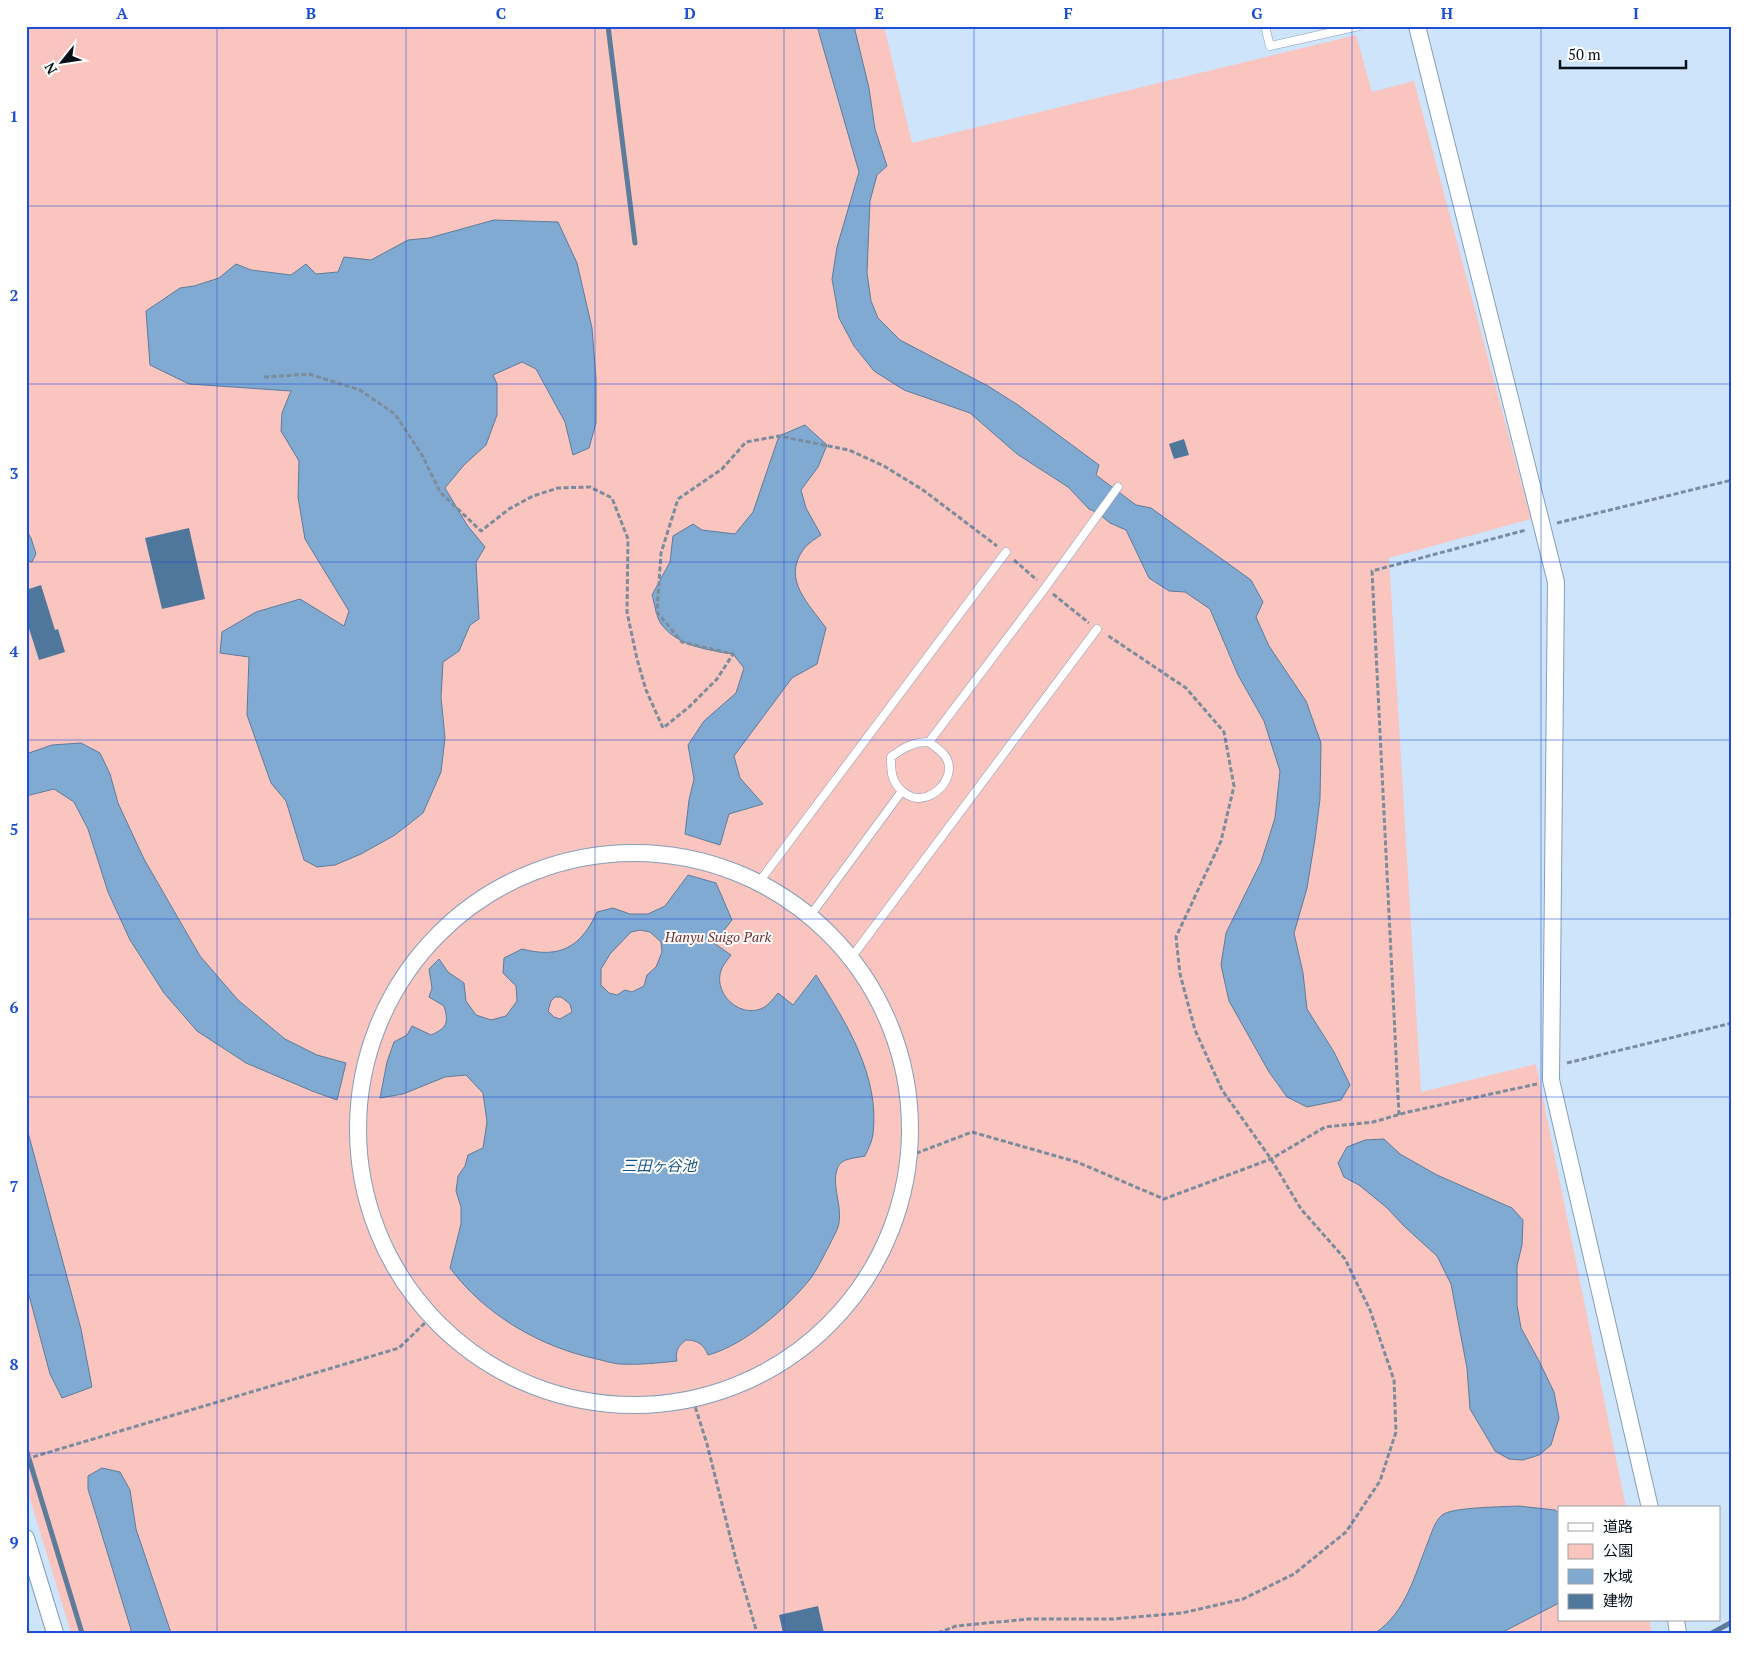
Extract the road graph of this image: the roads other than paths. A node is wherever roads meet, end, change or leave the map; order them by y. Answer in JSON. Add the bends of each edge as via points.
{"nodes":[{"id":1,"x":1265,"y":26,"type":"edge"},
{"id":2,"x":1359,"y":26,"type":"edge"},
{"id":3,"x":1417,"y":26,"type":"edge"},
{"id":4,"x":1118,"y":487,"type":"dead end"},
{"id":5,"x":1006,"y":552,"type":"road end"},
{"id":6,"x":1097,"y":629,"type":"road end"},
{"id":7,"x":930,"y":742,"type":"junction"},
{"id":8,"x":902,"y":791,"type":"junction"},
{"id":9,"x":759,"y":882,"type":"junction"},
{"id":10,"x":810,"y":916,"type":"junction"},
{"id":11,"x":851,"y":958,"type":"junction"},
{"id":12,"x":1650,"y":1506,"type":"edge"},
{"id":13,"x":26,"y":1538,"type":"edge"},
{"id":14,"x":55,"y":1633,"type":"edge"}],
"edges":[{"from":1,"to":2,"type":"lane","via":[[1270,46]]},
{"from":3,"to":12,"type":"street","via":[[1556,582],[1551,1074]]},
{"from":4,"to":7,"type":"lane"},
{"from":5,"to":9,"type":"lane"},
{"from":6,"to":11,"type":"lane"},
{"from":7,"to":8,"type":"lane","via":[[909,745],[891,757],[892,777]]},
{"from":7,"to":8,"type":"lane","via":[[949,763],[948,777],[943,786],[922,798]]},
{"from":8,"to":10,"type":"lane"},
{"from":9,"to":10,"type":"street"},
{"from":9,"to":11,"type":"street","via":[[719,866],[678,855],[644,852],[592,855],[551,864],[511,880],[474,902],[441,929],[413,961],[390,998],[372,1037],[362,1078],[357,1121],[359,1155],[368,1206],[384,1246],[405,1283],[431,1317],[458,1342],[486,1363],[551,1394],[622,1406],[658,1405],[693,1400],[730,1389],[766,1373],[798,1353],[828,1328],[853,1299],[879,1258],[903,1194],[909,1156],[908,1097],[892,1031],[874,993]]},
{"from":10,"to":11,"type":"street"},
{"from":13,"to":14,"type":"street"}]}
